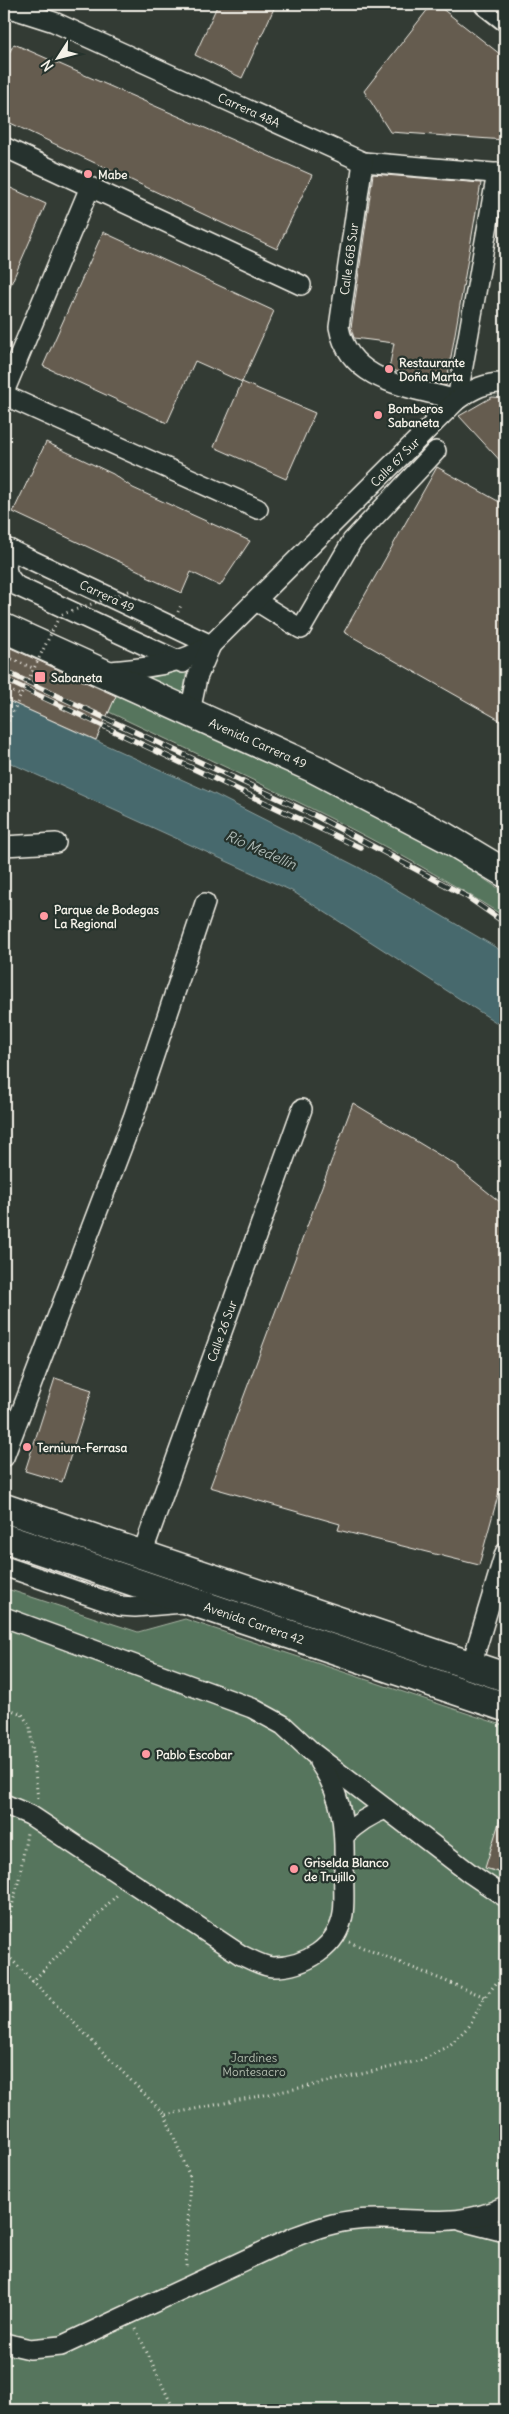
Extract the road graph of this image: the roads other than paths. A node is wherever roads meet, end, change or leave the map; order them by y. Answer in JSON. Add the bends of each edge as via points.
{"nodes":[{"id":1,"x":487,"y":4,"type":"edge"},
{"id":2,"x":4,"y":6,"type":"edge"},
{"id":3,"x":505,"y":18,"type":"edge"},
{"id":4,"x":4,"y":147,"type":"edge"},
{"id":5,"x":363,"y":162,"type":"junction"},
{"id":6,"x":501,"y":173,"type":"edge"},
{"id":7,"x":90,"y":187,"type":"junction"},
{"id":8,"x":301,"y":285,"type":"dead end"},
{"id":9,"x":505,"y":383,"type":"edge"},
{"id":10,"x":4,"y":393,"type":"edge"},
{"id":11,"x":457,"y":400,"type":"junction"},
{"id":12,"x":436,"y":451,"type":"dead end"},
{"id":13,"x":258,"y":508,"type":"dead end"},
{"id":14,"x":316,"y":541,"type":"junction"},
{"id":15,"x":8,"y":549,"type":"edge"},
{"id":16,"x":344,"y":556,"type":"junction"},
{"id":17,"x":256,"y":600,"type":"junction"},
{"id":18,"x":4,"y":628,"type":"edge"},
{"id":19,"x":211,"y":645,"type":"junction"},
{"id":20,"x":178,"y":662,"type":"junction"},
{"id":21,"x":202,"y":664,"type":"junction"},
{"id":22,"x":101,"y":672,"type":"junction"},
{"id":23,"x":190,"y":712,"type":"junction"},
{"id":24,"x":56,"y":843,"type":"dead end"},
{"id":25,"x":4,"y":846,"type":"edge"},
{"id":26,"x":505,"y":873,"type":"edge"},
{"id":27,"x":205,"y":903,"type":"dead end"},
{"id":28,"x":302,"y":1109,"type":"dead end"},
{"id":29,"x":4,"y":1457,"type":"edge"},
{"id":30,"x":4,"y":1508,"type":"edge"},
{"id":31,"x":4,"y":1538,"type":"edge"},
{"id":32,"x":505,"y":1553,"type":"edge"},
{"id":33,"x":142,"y":1554,"type":"junction"},
{"id":34,"x":4,"y":1566,"type":"edge"},
{"id":35,"x":191,"y":1602,"type":"junction"},
{"id":36,"x":310,"y":1611,"type":"junction"},
{"id":37,"x":4,"y":1617,"type":"edge"},
{"id":38,"x":471,"y":1666,"type":"junction"},
{"id":39,"x":388,"y":1668,"type":"junction"},
{"id":40,"x":505,"y":1677,"type":"edge"},
{"id":41,"x":505,"y":1707,"type":"edge"},
{"id":42,"x":313,"y":1753,"type":"junction"},
{"id":43,"x":4,"y":1804,"type":"edge"},
{"id":44,"x":386,"y":1809,"type":"junction"},
{"id":45,"x":344,"y":1836,"type":"junction"},
{"id":46,"x":505,"y":1896,"type":"edge"},
{"id":47,"x":505,"y":2206,"type":"edge"},
{"id":48,"x":462,"y":2221,"type":"junction"},
{"id":49,"x":505,"y":2232,"type":"edge"},
{"id":50,"x":4,"y":2343,"type":"edge"}],
"edges":[{"from":1,"to":3,"type":"main road"},
{"from":2,"to":5,"type":"street","name":"Carrera 48A","via":[[54,22]]},
{"from":4,"to":7,"type":"street"},
{"from":5,"to":6,"type":"street","name":"Carrera 48A"},
{"from":5,"to":11,"type":"street","name":"Calle 66B Sur","via":[[339,327],[342,344],[349,355],[373,376]]},
{"from":6,"to":11,"type":"street"},
{"from":7,"to":8,"type":"street"},
{"from":7,"to":10,"type":"street"},
{"from":9,"to":11,"type":"street","name":"Calle 67 Sur","via":[[484,384]]},
{"from":10,"to":13,"type":"street"},
{"from":11,"to":14,"type":"street","name":"Calle 67 Sur"},
{"from":12,"to":16,"type":"street","via":[[352,542]]},
{"from":14,"to":16,"type":"street"},
{"from":14,"to":17,"type":"street","name":"Calle 67 Sur"},
{"from":15,"to":19,"type":"street","name":"Carrera 49"},
{"from":15,"to":20,"type":"street","via":[[5,564],[8,577],[17,586]]},
{"from":16,"to":17,"type":"street","via":[[301,629]]},
{"from":17,"to":19,"type":"street","name":"Calle 67 Sur"},
{"from":18,"to":22,"type":"highway","name":"Avenida Carrera 49"},
{"from":19,"to":20,"type":"street","name":"Calle 67 Sur"},
{"from":19,"to":21,"type":"street","name":"Calle 67 Sur"},
{"from":20,"to":21,"type":"street"},
{"from":20,"to":22,"type":"street","name":"Calle 67 Sur"},
{"from":21,"to":23,"type":"street","name":"Calle 67 Sur"},
{"from":22,"to":23,"type":"highway","name":"Avenida Carrera 49"},
{"from":23,"to":26,"type":"highway","name":"Avenida Carrera 49","via":[[380,802]]},
{"from":24,"to":25,"type":"street"},
{"from":27,"to":29,"type":"street","via":[[133,1118]]},
{"from":28,"to":33,"type":"street","name":"Calle 26 Sur"},
{"from":30,"to":33,"type":"highway"},
{"from":31,"to":35,"type":"highway","name":"Avenida Carrera 42"},
{"from":32,"to":38,"type":"street"},
{"from":33,"to":36,"type":"highway"},
{"from":34,"to":35,"type":"street","via":[[120,1606]]},
{"from":35,"to":39,"type":"highway","name":"Avenida Carrera 42"},
{"from":36,"to":38,"type":"highway"},
{"from":36,"to":39,"type":"highway"},
{"from":37,"to":42,"type":"street","via":[[252,1708],[283,1725]]},
{"from":38,"to":40,"type":"highway"},
{"from":39,"to":41,"type":"highway","name":"Avenida Carrera 42"},
{"from":42,"to":44,"type":"street"},
{"from":42,"to":45,"type":"street","via":[[333,1786],[341,1807]]},
{"from":43,"to":45,"type":"street","via":[[30,1815],[241,1955],[272,1967],[303,1962],[325,1948],[335,1936],[343,1914]]},
{"from":44,"to":45,"type":"street","via":[[370,1815]]},
{"from":44,"to":46,"type":"street"},
{"from":47,"to":48,"type":"street"},
{"from":48,"to":49,"type":"street"},
{"from":48,"to":50,"type":"street","via":[[358,2220],[323,2225],[61,2346],[30,2349]]}]}
